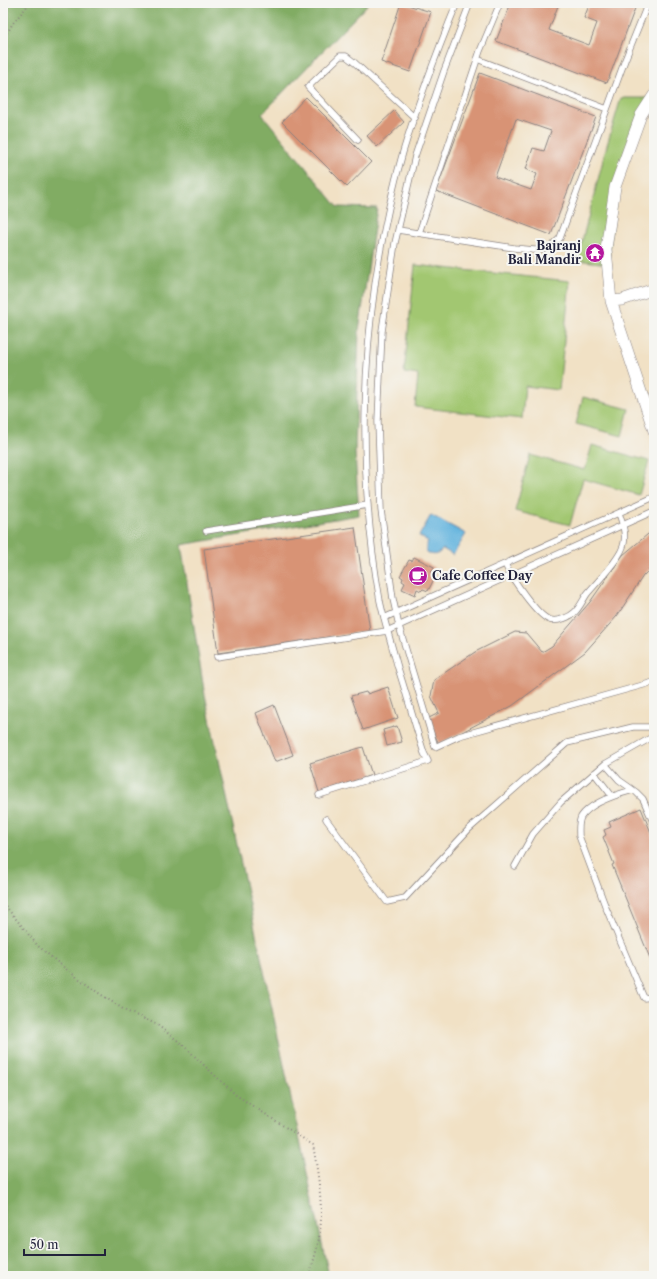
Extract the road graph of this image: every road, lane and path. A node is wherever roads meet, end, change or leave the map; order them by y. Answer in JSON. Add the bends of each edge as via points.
{"nodes":[{"id":1,"x":30,"y":3,"type":"edge"},
{"id":2,"x":456,"y":3,"type":"edge"},
{"id":3,"x":470,"y":3,"type":"edge"},
{"id":4,"x":500,"y":3,"type":"edge"},
{"id":5,"x":648,"y":3,"type":"edge"},
{"id":6,"x":3,"y":40,"type":"edge"},
{"id":7,"x":477,"y":59,"type":"junction"},
{"id":8,"x":654,"y":95,"type":"edge"},
{"id":9,"x":607,"y":109,"type":"junction"},
{"id":10,"x":415,"y":118,"type":"junction"},
{"id":11,"x":358,"y":140,"type":"dead end"},
{"id":12,"x":398,"y":230,"type":"junction"},
{"id":13,"x":419,"y":233,"type":"junction"},
{"id":14,"x":654,"y":289,"type":"edge"},
{"id":15,"x":611,"y":301,"type":"junction"},
{"id":16,"x":654,"y":431,"type":"edge"},
{"id":17,"x":654,"y":497,"type":"edge"},
{"id":18,"x":368,"y":504,"type":"junction"},
{"id":19,"x":654,"y":511,"type":"edge"},
{"id":20,"x":619,"y":513,"type":"junction"},
{"id":21,"x":623,"y":525,"type":"junction"},
{"id":22,"x":206,"y":531,"type":"dead end"},
{"id":23,"x":504,"y":564,"type":"junction"},
{"id":24,"x":511,"y":576,"type":"junction"},
{"id":25,"x":396,"y":613,"type":"junction"},
{"id":26,"x":384,"y":618,"type":"junction"},
{"id":27,"x":399,"y":626,"type":"junction"},
{"id":28,"x":387,"y":631,"type":"junction"},
{"id":29,"x":217,"y":657,"type":"dead end"},
{"id":30,"x":654,"y":682,"type":"edge"},
{"id":31,"x":654,"y":727,"type":"edge"},
{"id":32,"x":654,"y":736,"type":"edge"},
{"id":33,"x":605,"y":764,"type":"junction"},
{"id":34,"x":594,"y":773,"type":"junction"},
{"id":35,"x":633,"y":790,"type":"junction"},
{"id":36,"x":319,"y":795,"type":"dead end"},
{"id":37,"x":612,"y":796,"type":"junction"},
{"id":38,"x":326,"y":819,"type":"dead end"},
{"id":39,"x":654,"y":824,"type":"edge"},
{"id":40,"x":515,"y":866,"type":"dead end"},
{"id":41,"x":3,"y":903,"type":"edge"},
{"id":42,"x":654,"y":997,"type":"edge"},
{"id":43,"x":309,"y":1276,"type":"edge"}],
"edges":[{"from":1,"to":6,"type":"path"},
{"from":2,"to":10,"type":"lane"},
{"from":3,"to":12,"type":"lane","via":[[415,156]]},
{"from":4,"to":7,"type":"lane"},
{"from":5,"to":9,"type":"lane"},
{"from":7,"to":9,"type":"lane"},
{"from":7,"to":13,"type":"lane"},
{"from":8,"to":15,"type":"street","via":[[641,115],[616,187],[606,249]]},
{"from":9,"to":13,"type":"lane","via":[[560,238],[551,247],[543,250],[521,249]]},
{"from":10,"to":11,"type":"lane","via":[[355,63],[346,56],[340,56],[308,87]]},
{"from":10,"to":18,"type":"lane","via":[[403,152],[382,241],[369,330],[365,421]]},
{"from":12,"to":13,"type":"lane"},
{"from":12,"to":25,"type":"lane","via":[[382,331],[378,420],[381,510]]},
{"from":14,"to":15,"type":"street"},
{"from":15,"to":16,"type":"street"},
{"from":17,"to":20,"type":"lane"},
{"from":18,"to":22,"type":"lane"},
{"from":18,"to":26,"type":"lane"},
{"from":19,"to":21,"type":"lane"},
{"from":20,"to":21,"type":"lane"},
{"from":20,"to":23,"type":"lane"},
{"from":21,"to":24,"type":"lane"},
{"from":21,"to":24,"type":"lane","via":[[625,532],[622,550],[575,612],[564,618],[545,618]]},
{"from":23,"to":24,"type":"lane"},
{"from":23,"to":25,"type":"lane"},
{"from":24,"to":27,"type":"lane"},
{"from":25,"to":26,"type":"lane"},
{"from":25,"to":27,"type":"lane"},
{"from":26,"to":28,"type":"lane"},
{"from":27,"to":28,"type":"lane"},
{"from":27,"to":30,"type":"lane","via":[[435,748],[459,736]]},
{"from":28,"to":29,"type":"lane"},
{"from":28,"to":36,"type":"lane","via":[[428,761]]},
{"from":31,"to":38,"type":"lane","via":[[633,727],[567,742],[470,829],[405,898],[387,902]]},
{"from":32,"to":33,"type":"lane"},
{"from":33,"to":34,"type":"lane"},
{"from":33,"to":35,"type":"lane","via":[[619,780]]},
{"from":34,"to":37,"type":"lane"},
{"from":34,"to":40,"type":"lane","via":[[561,802],[533,834]]},
{"from":35,"to":37,"type":"lane"},
{"from":35,"to":39,"type":"lane","via":[[643,799]]},
{"from":37,"to":42,"type":"lane","via":[[588,810],[581,818],[579,836],[644,998]]},
{"from":41,"to":43,"type":"path","via":[[38,946],[66,969],[126,1011],[156,1024],[182,1044],[236,1095],[313,1145],[321,1216]]}]}
